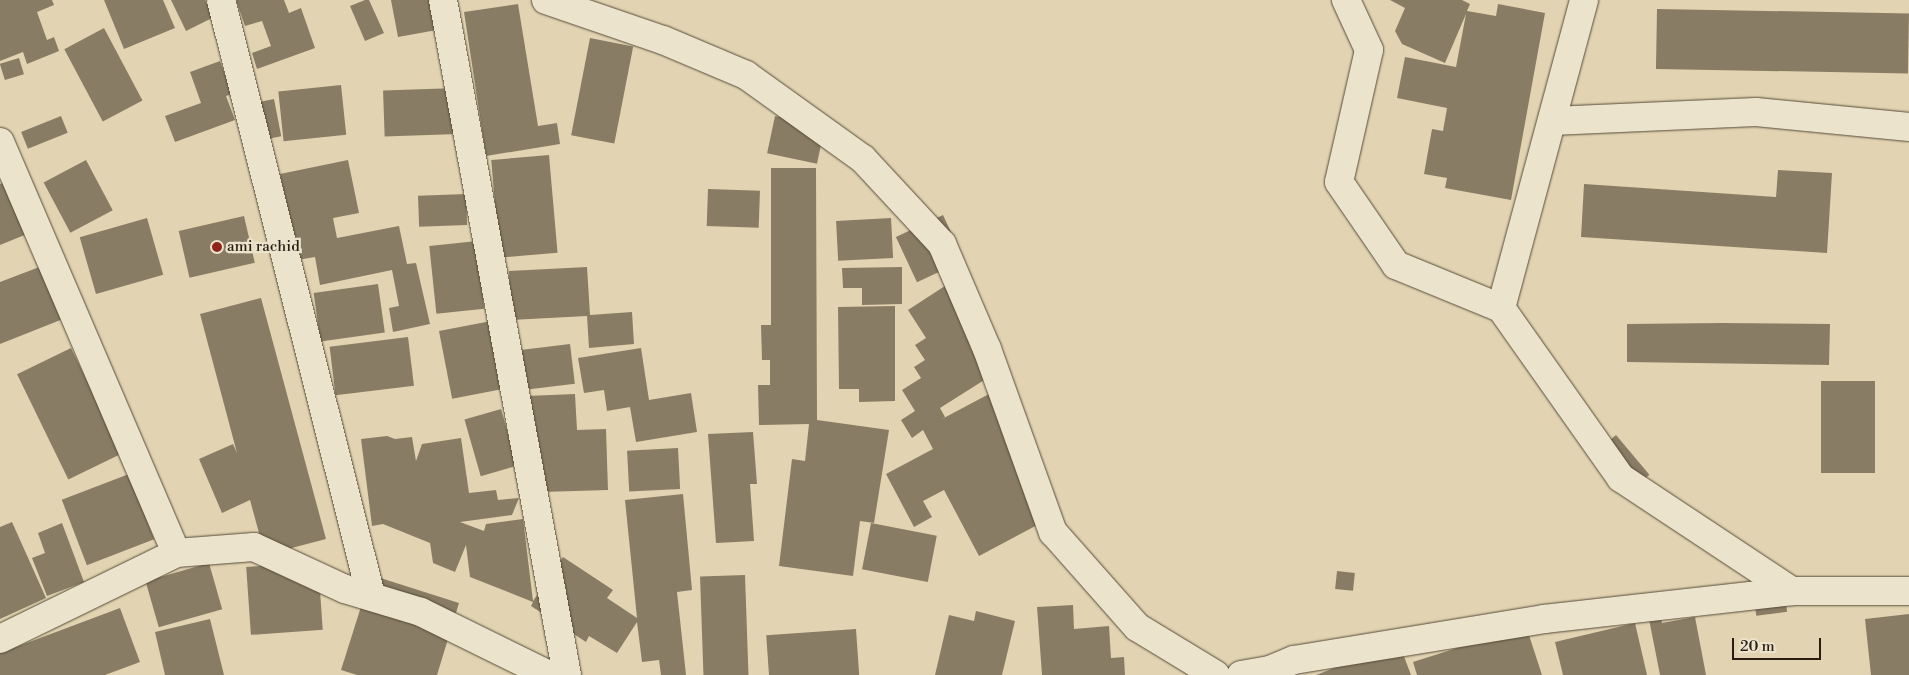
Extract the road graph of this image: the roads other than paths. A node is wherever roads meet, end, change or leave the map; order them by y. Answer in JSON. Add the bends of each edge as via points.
{"nodes":[{"id":1,"x":221,"y":0,"type":"edge"},
{"id":2,"x":443,"y":0,"type":"edge"},
{"id":3,"x":546,"y":0,"type":"edge"},
{"id":4,"x":1346,"y":0,"type":"edge"},
{"id":5,"x":1584,"y":0,"type":"edge"},
{"id":6,"x":1552,"y":121,"type":"junction"},
{"id":7,"x":1909,"y":127,"type":"edge"},
{"id":8,"x":0,"y":142,"type":"edge"},
{"id":9,"x":1501,"y":308,"type":"junction"},
{"id":10,"x":176,"y":553,"type":"junction"},
{"id":11,"x":1792,"y":591,"type":"junction"},
{"id":12,"x":1909,"y":591,"type":"edge"},
{"id":13,"x":371,"y":596,"type":"junction"},
{"id":14,"x":0,"y":639,"type":"edge"},
{"id":15,"x":1270,"y":672,"type":"edge"},
{"id":16,"x":549,"y":675,"type":"edge"},
{"id":17,"x":567,"y":675,"type":"edge"},
{"id":18,"x":1216,"y":675,"type":"edge"},
{"id":19,"x":1241,"y":675,"type":"edge"}],
"edges":[{"from":1,"to":13,"type":"street"},
{"from":2,"to":17,"type":"street"},
{"from":3,"to":18,"type":"street","via":[[663,40],[746,75],[863,159],[942,244],[987,349],[1053,532],[1137,626]]},
{"from":4,"to":9,"type":"street","via":[[1369,50],[1338,182],[1396,265]]},
{"from":5,"to":6,"type":"street"},
{"from":6,"to":7,"type":"street","via":[[1756,112]]},
{"from":6,"to":9,"type":"street"},
{"from":8,"to":10,"type":"street"},
{"from":9,"to":11,"type":"street","via":[[1620,478]]},
{"from":10,"to":13,"type":"street","via":[[254,547],[345,589]]},
{"from":10,"to":14,"type":"street"},
{"from":11,"to":12,"type":"street"},
{"from":11,"to":15,"type":"street","via":[[1544,619],[1294,660]]},
{"from":13,"to":16,"type":"street","via":[[421,612]]},
{"from":15,"to":19,"type":"street"}]}
